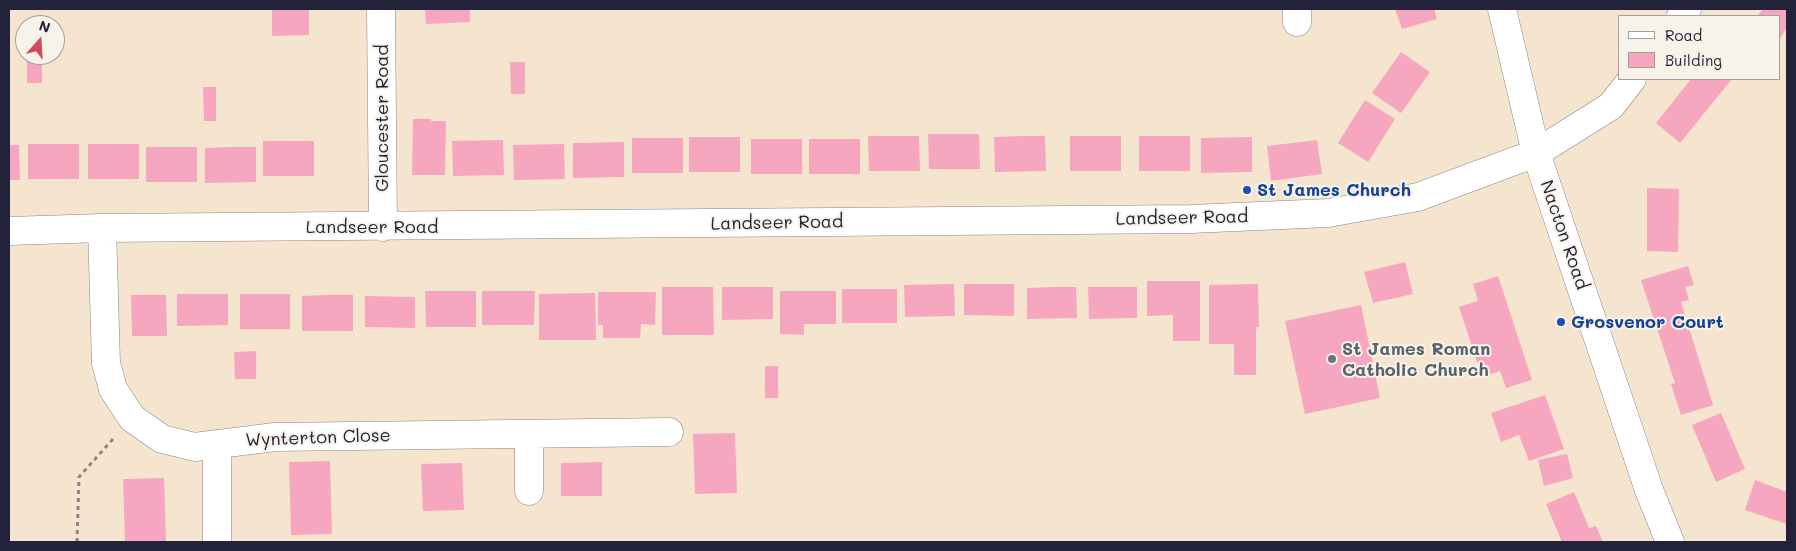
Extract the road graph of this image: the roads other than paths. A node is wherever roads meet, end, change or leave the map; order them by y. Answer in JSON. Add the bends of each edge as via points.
{"nodes":[{"id":1,"x":381,"y":9,"type":"edge"},
{"id":2,"x":1502,"y":9,"type":"edge"},
{"id":3,"x":1631,"y":80,"type":"edge"},
{"id":4,"x":1536,"y":154,"type":"junction"},
{"id":5,"x":383,"y":227,"type":"junction"},
{"id":6,"x":102,"y":228,"type":"junction"},
{"id":7,"x":9,"y":231,"type":"edge"},
{"id":8,"x":669,"y":432,"type":"dead end"},
{"id":9,"x":530,"y":434,"type":"junction"},
{"id":10,"x":217,"y":444,"type":"junction"},
{"id":11,"x":529,"y":491,"type":"dead end"},
{"id":12,"x":217,"y":542,"type":"edge"},
{"id":13,"x":1670,"y":542,"type":"edge"}],
"edges":[{"from":1,"to":5,"type":"street","name":"Gloucester Road"},
{"from":2,"to":4,"type":"street","name":"Nacton Road"},
{"from":3,"to":4,"type":"street","name":"Landseer Road","via":[[1611,106]]},
{"from":4,"to":5,"type":"street","name":"Landseer Road","via":[[1418,197],[1328,213],[1191,219]]},
{"from":4,"to":13,"type":"street","name":"Nacton Road","via":[[1649,490]]},
{"from":5,"to":6,"type":"street","name":"Landseer Road"},
{"from":6,"to":7,"type":"street","name":"Landseer Road"},
{"from":6,"to":10,"type":"street","name":"Wynterton Close","via":[[106,363],[113,389],[132,418],[162,439],[195,447]]},
{"from":8,"to":9,"type":"street","name":"Wynterton Close"},
{"from":9,"to":10,"type":"street","name":"Wynterton Close","via":[[275,437]]},
{"from":9,"to":11,"type":"street"},
{"from":10,"to":12,"type":"street"}]}
